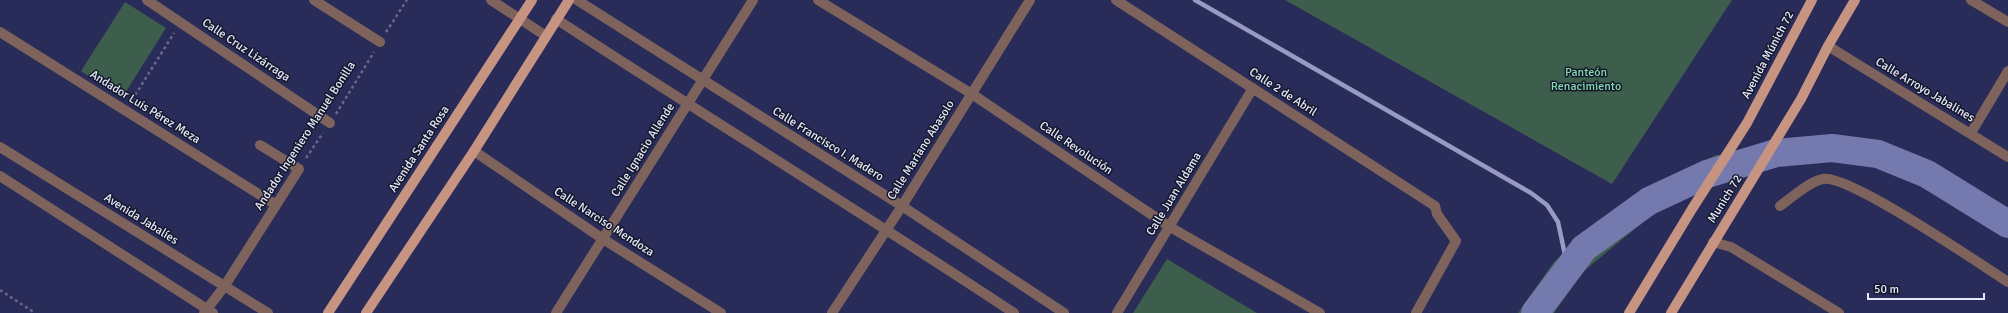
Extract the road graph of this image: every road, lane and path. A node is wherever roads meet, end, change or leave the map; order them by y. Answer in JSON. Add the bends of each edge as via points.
{"nodes":[{"id":1,"x":147,"y":0,"type":"edge"},
{"id":2,"x":314,"y":0,"type":"edge"},
{"id":3,"x":407,"y":0,"type":"edge"},
{"id":4,"x":491,"y":0,"type":"edge"},
{"id":5,"x":532,"y":0,"type":"edge"},
{"id":6,"x":569,"y":0,"type":"edge"},
{"id":7,"x":577,"y":0,"type":"edge"},
{"id":8,"x":753,"y":0,"type":"edge"},
{"id":9,"x":818,"y":0,"type":"edge"},
{"id":10,"x":1030,"y":0,"type":"edge"},
{"id":11,"x":1116,"y":0,"type":"edge"},
{"id":12,"x":1812,"y":0,"type":"edge"},
{"id":13,"x":1855,"y":0,"type":"edge"},
{"id":14,"x":1971,"y":0,"type":"edge"},
{"id":15,"x":520,"y":18,"type":"junction"},
{"id":16,"x":556,"y":19,"type":"junction"},
{"id":17,"x":181,"y":22,"type":"junction"},
{"id":18,"x":2008,"y":22,"type":"edge"},
{"id":19,"x":0,"y":32,"type":"edge"},
{"id":20,"x":546,"y":36,"type":"junction"},
{"id":21,"x":380,"y":42,"type":"junction"},
{"id":22,"x":1828,"y":46,"type":"junction"},
{"id":23,"x":2008,"y":71,"type":"edge"},
{"id":24,"x":702,"y":81,"type":"junction"},
{"id":25,"x":1253,"y":88,"type":"junction"},
{"id":26,"x":972,"y":94,"type":"junction"},
{"id":27,"x":687,"y":104,"type":"junction"},
{"id":28,"x":125,"y":111,"type":"junction"},
{"id":29,"x":330,"y":123,"type":"junction"},
{"id":30,"x":1747,"y":123,"type":"joint"},
{"id":31,"x":1971,"y":133,"type":"junction"},
{"id":32,"x":260,"y":145,"type":"dead end"},
{"id":33,"x":0,"y":147,"type":"edge"},
{"id":34,"x":474,"y":151,"type":"junction"},
{"id":35,"x":2008,"y":157,"type":"edge"},
{"id":36,"x":299,"y":169,"type":"junction"},
{"id":37,"x":0,"y":176,"type":"edge"},
{"id":38,"x":276,"y":205,"type":"junction"},
{"id":39,"x":902,"y":206,"type":"junction"},
{"id":40,"x":1780,"y":206,"type":"dead end"},
{"id":41,"x":1170,"y":227,"type":"junction"},
{"id":42,"x":887,"y":229,"type":"junction"},
{"id":43,"x":603,"y":239,"type":"junction"},
{"id":44,"x":1713,"y":242,"type":"junction"},
{"id":45,"x":2008,"y":282,"type":"edge"},
{"id":46,"x":224,"y":286,"type":"junction"},
{"id":47,"x":0,"y":290,"type":"edge"},
{"id":48,"x":208,"y":312,"type":"edge"},
{"id":49,"x":35,"y":313,"type":"edge"},
{"id":50,"x":268,"y":313,"type":"edge"},
{"id":51,"x":328,"y":313,"type":"edge"},
{"id":52,"x":366,"y":313,"type":"edge"},
{"id":53,"x":556,"y":313,"type":"edge"},
{"id":54,"x":721,"y":313,"type":"edge"},
{"id":55,"x":832,"y":313,"type":"edge"},
{"id":56,"x":1014,"y":313,"type":"edge"},
{"id":57,"x":1064,"y":313,"type":"edge"},
{"id":58,"x":1118,"y":313,"type":"edge"},
{"id":59,"x":1320,"y":313,"type":"edge"},
{"id":60,"x":1416,"y":313,"type":"edge"},
{"id":61,"x":1629,"y":313,"type":"edge"},
{"id":62,"x":1671,"y":313,"type":"edge"},
{"id":63,"x":1839,"y":313,"type":"edge"}],
"edges":[{"from":1,"to":17,"type":"street","name":"Calle Cruz Lizárraga"},
{"from":2,"to":21,"type":"street"},
{"from":3,"to":21,"type":"path","name":"Andador Ingeniero Manuel Bonilla"},
{"from":4,"to":15,"type":"street"},
{"from":5,"to":15,"type":"main road","name":"Avenida Santa Rosa"},
{"from":6,"to":16,"type":"main road"},
{"from":7,"to":24,"type":"street","name":"Calle Francisco I. Madero"},
{"from":8,"to":24,"type":"street","name":"Calle Ignacio Allende"},
{"from":9,"to":26,"type":"street","name":"Calle Revolución"},
{"from":10,"to":26,"type":"street","name":"Calle Mariano Abasolo"},
{"from":11,"to":25,"type":"street","name":"Calle 2 de Abril"},
{"from":12,"to":30,"type":"main road","name":"Avenida Múnich 72"},
{"from":13,"to":22,"type":"main road"},
{"from":14,"to":18,"type":"street"},
{"from":15,"to":20,"type":"street"},
{"from":15,"to":51,"type":"main road","name":"Avenida Santa Rosa"},
{"from":16,"to":20,"type":"main road"},
{"from":16,"to":27,"type":"street"},
{"from":17,"to":28,"type":"path"},
{"from":17,"to":29,"type":"street","name":"Calle Cruz Lizárraga"},
{"from":19,"to":28,"type":"street","name":"Andador Luis Pérez Meza"},
{"from":20,"to":34,"type":"main road"},
{"from":21,"to":29,"type":"path","name":"Andador Ingeniero Manuel Bonilla"},
{"from":22,"to":31,"type":"street","name":"Calle Arroyo Jabalines"},
{"from":22,"to":44,"type":"main road","name":"Munich 72","via":[[1801,99]]},
{"from":23,"to":31,"type":"street"},
{"from":24,"to":27,"type":"street","name":"Calle Ignacio Allende"},
{"from":24,"to":39,"type":"street","name":"Calle Francisco I. Madero"},
{"from":25,"to":41,"type":"street","name":"Calle Juan Aldama"},
{"from":25,"to":60,"type":"street","name":"Calle 2 de Abril","via":[[1435,206],[1437,214],[1456,240]]},
{"from":26,"to":39,"type":"street","name":"Calle Mariano Abasolo"},
{"from":26,"to":41,"type":"street","name":"Calle Revolución"},
{"from":27,"to":42,"type":"street"},
{"from":27,"to":43,"type":"street","name":"Calle Ignacio Allende"},
{"from":28,"to":38,"type":"street","name":"Andador Luis Pérez Meza"},
{"from":29,"to":36,"type":"path","name":"Andador Ingeniero Manuel Bonilla"},
{"from":30,"to":61,"type":"main road","name":"Munich 72"},
{"from":31,"to":35,"type":"street","name":"Calle Arroyo Jabalines"},
{"from":32,"to":36,"type":"street"},
{"from":33,"to":46,"type":"street","name":"Avenida Jabalíes"},
{"from":34,"to":43,"type":"street","name":"Calle Narciso Mendoza"},
{"from":34,"to":52,"type":"main road"},
{"from":36,"to":38,"type":"street","name":"Andador Ingeniero Manuel Bonilla"},
{"from":37,"to":48,"type":"street"},
{"from":38,"to":46,"type":"street","name":"Andador Ingeniero Manuel Bonilla"},
{"from":39,"to":42,"type":"street","name":"Calle Mariano Abasolo"},
{"from":39,"to":57,"type":"street","name":"Calle Francisco I. Madero"},
{"from":40,"to":45,"type":"street","via":[[1817,181],[1833,179],[1885,204]]},
{"from":41,"to":58,"type":"street","name":"Calle Juan Aldama"},
{"from":41,"to":59,"type":"street","name":"Calle Revolución"},
{"from":42,"to":55,"type":"street","name":"Calle Mariano Abasolo"},
{"from":42,"to":56,"type":"street"},
{"from":43,"to":53,"type":"street","name":"Calle Ignacio Allende"},
{"from":43,"to":54,"type":"street","name":"Calle Narciso Mendoza"},
{"from":44,"to":62,"type":"main road","name":"Munich 72"},
{"from":44,"to":63,"type":"street","via":[[1731,247]]},
{"from":46,"to":48,"type":"street","name":"Andador Ingeniero Manuel Bonilla"},
{"from":46,"to":50,"type":"street","name":"Avenida Jabalíes"},
{"from":47,"to":49,"type":"path"}]}
